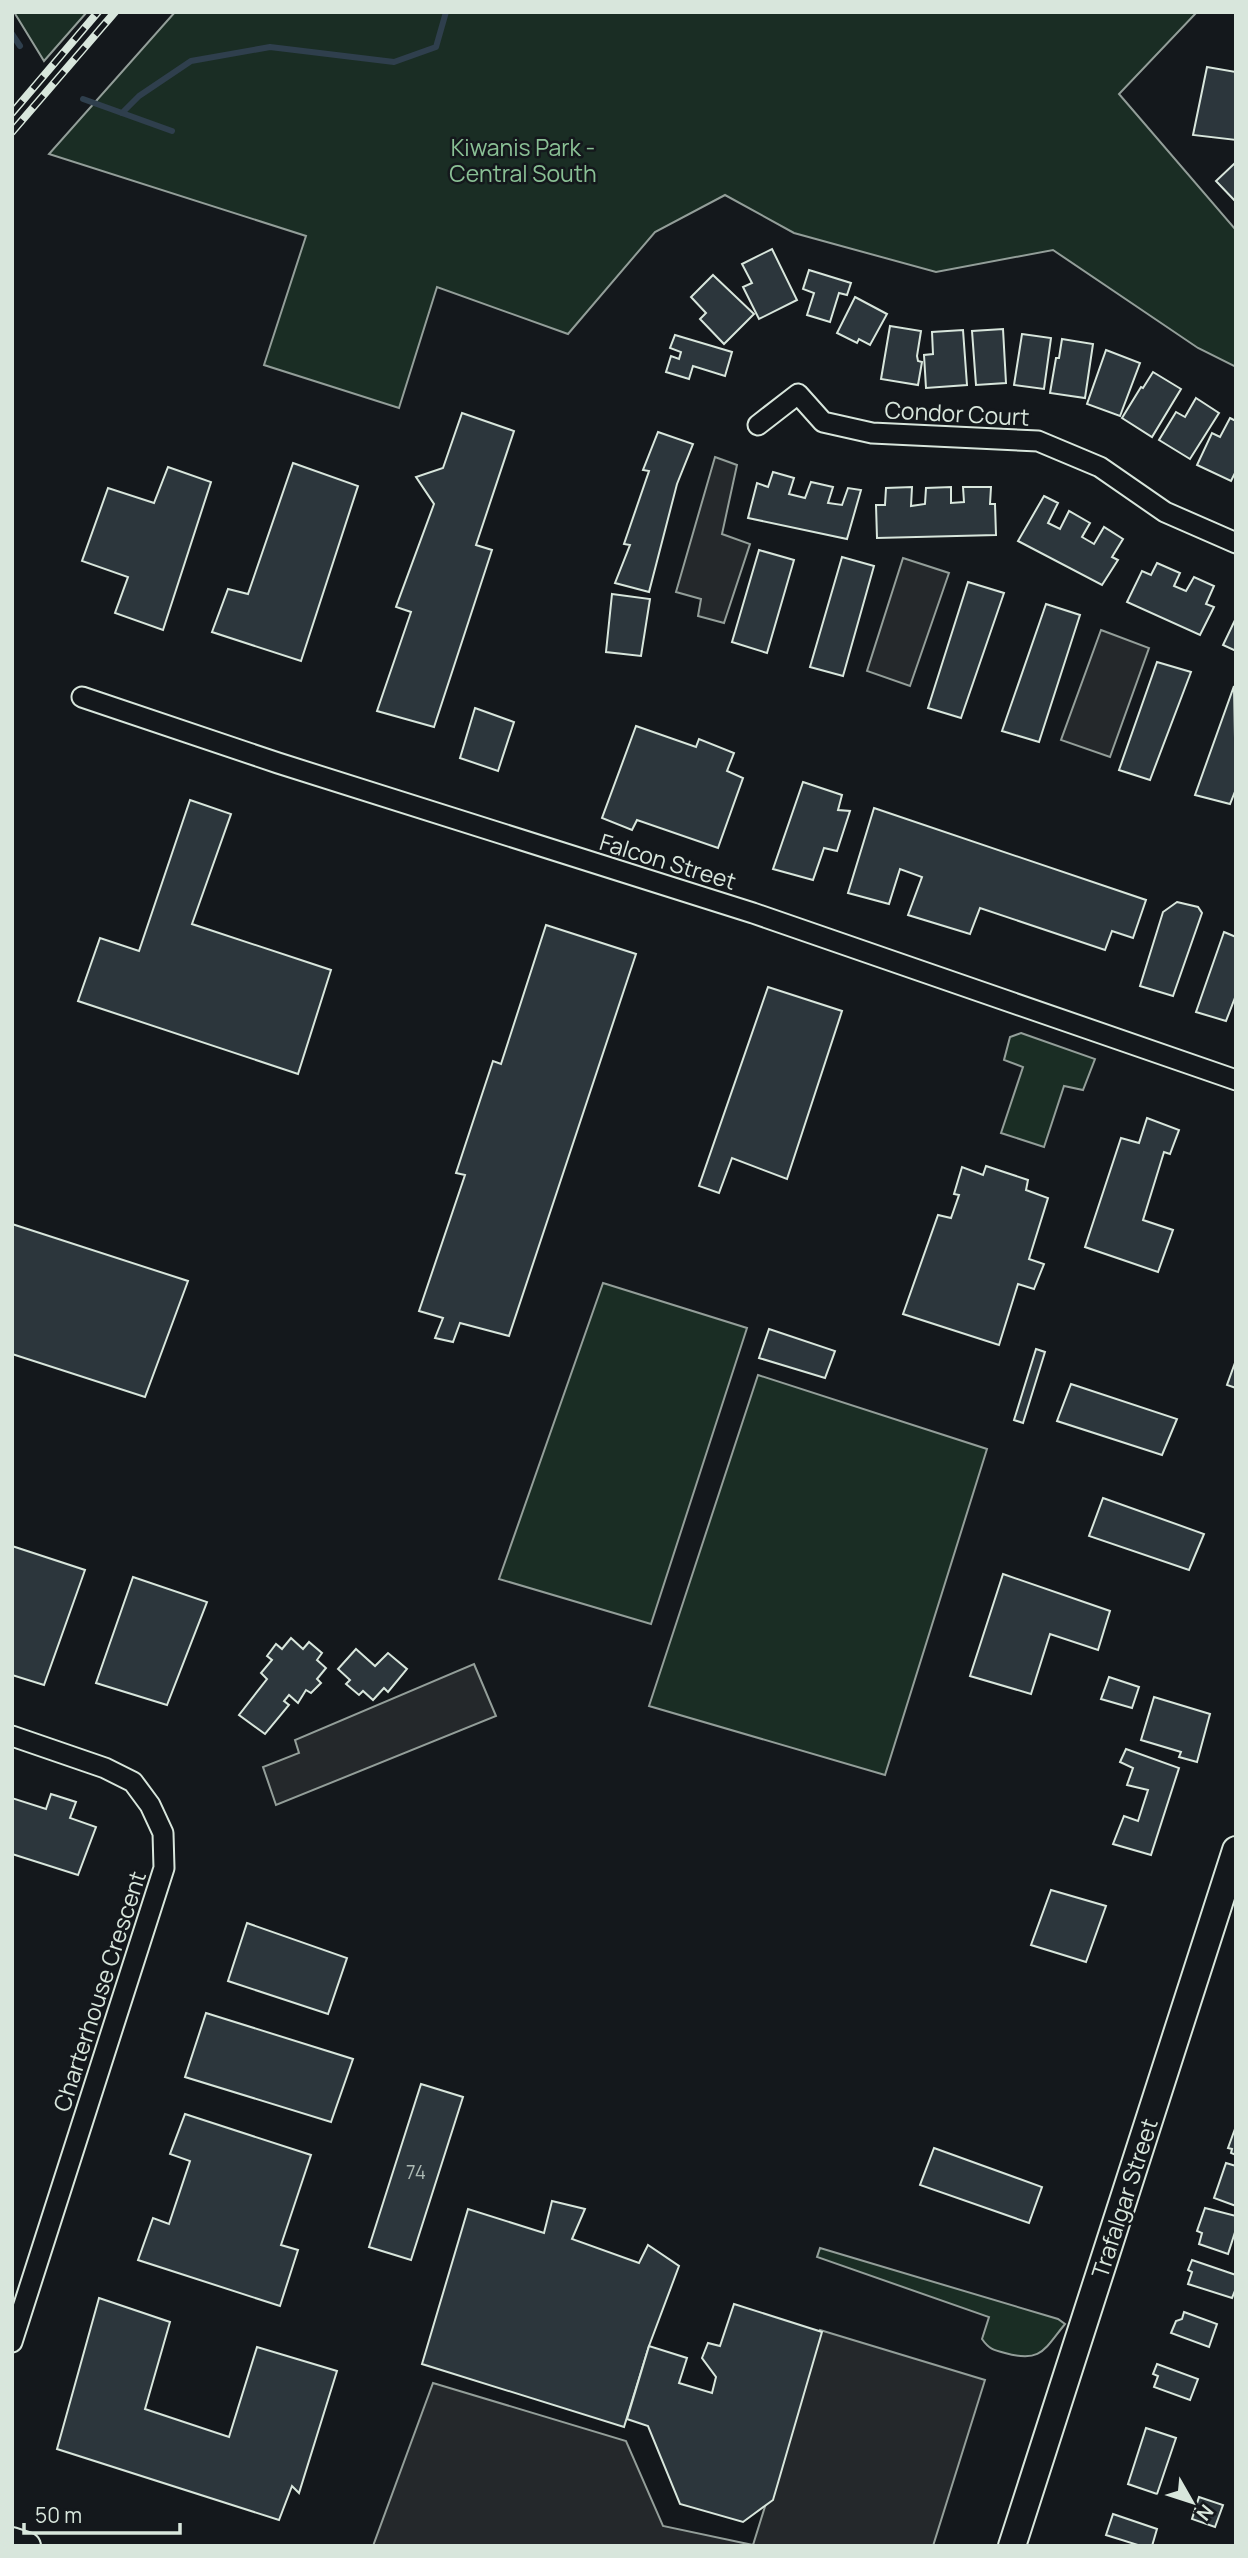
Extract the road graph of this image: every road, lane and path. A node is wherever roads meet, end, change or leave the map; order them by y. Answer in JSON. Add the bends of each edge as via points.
{"nodes":[{"id":1,"x":758,"y":425,"type":"dead end"},
{"id":2,"x":1236,"y":542,"type":"edge"},
{"id":3,"x":82,"y":697,"type":"dead end"},
{"id":4,"x":1236,"y":1080,"type":"edge"},
{"id":5,"x":12,"y":1736,"type":"edge"},
{"id":6,"x":1236,"y":1850,"type":"edge"},
{"id":7,"x":12,"y":2343,"type":"edge"},
{"id":8,"x":12,"y":2541,"type":"edge"},
{"id":9,"x":27,"y":2546,"type":"edge"},
{"id":10,"x":1012,"y":2546,"type":"edge"}],
"edges":[{"from":1,"to":2,"type":"street","name":"Condor Court","via":[[798,394],[823,422],[872,433],[1038,440],[1100,467],[1165,512]]},
{"from":3,"to":4,"type":"street","name":"Falcon Street","via":[[753,914]]},
{"from":5,"to":7,"type":"street","name":"Charterhouse Crescent","via":[[133,1782],[163,1833],[164,1868]]},
{"from":6,"to":10,"type":"main road","name":"Trafalgar Street"},
{"from":8,"to":9,"type":"main road"}]}
